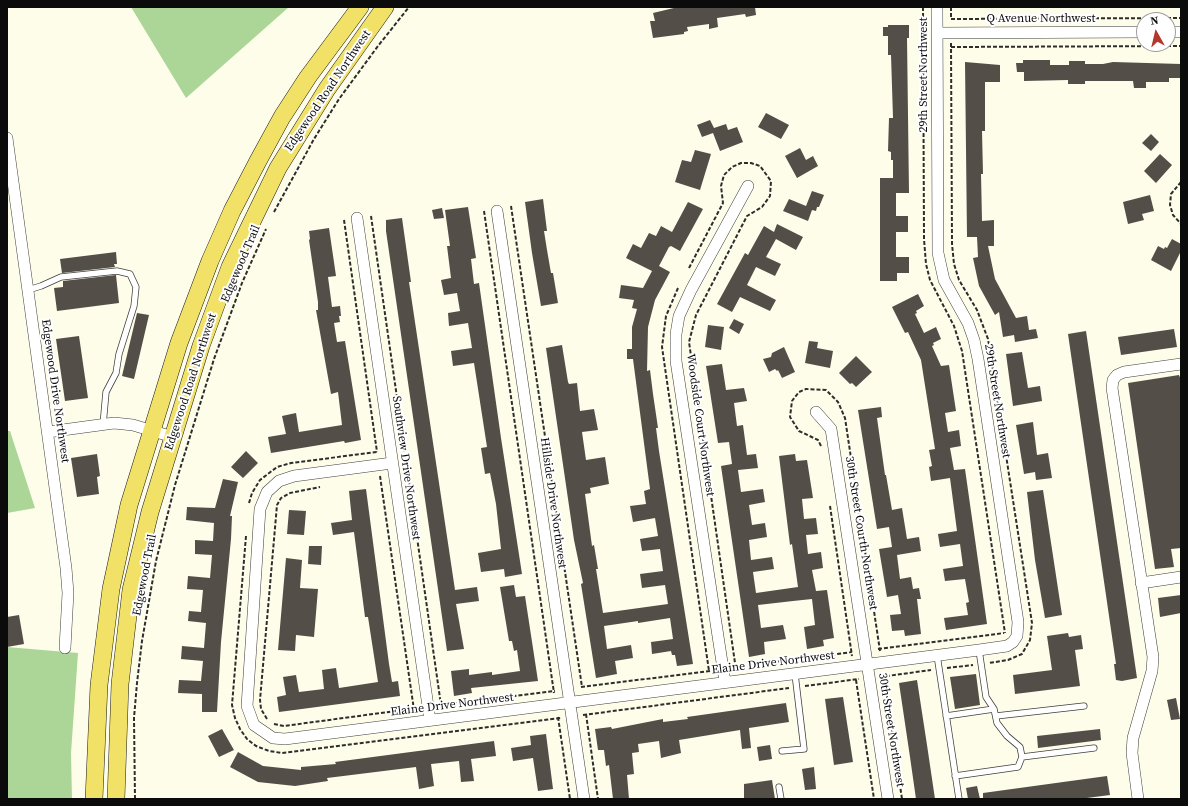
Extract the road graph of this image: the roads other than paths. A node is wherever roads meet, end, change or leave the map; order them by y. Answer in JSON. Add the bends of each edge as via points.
{"nodes":[{"id":1,"x":360,"y":7,"type":"edge"},
{"id":2,"x":386,"y":7,"type":"edge"},
{"id":3,"x":937,"y":7,"type":"edge"},
{"id":4,"x":1136,"y":32,"type":"edge"},
{"id":5,"x":937,"y":33,"type":"junction"},
{"id":6,"x":7,"y":138,"type":"edge"},
{"id":7,"x":748,"y":186,"type":"dead end"},
{"id":8,"x":497,"y":212,"type":"dead end"},
{"id":9,"x":357,"y":218,"type":"dead end"},
{"id":10,"x":28,"y":290,"type":"junction"},
{"id":11,"x":1181,"y":364,"type":"edge"},
{"id":12,"x":816,"y":412,"type":"dead end"},
{"id":13,"x":103,"y":424,"type":"junction"},
{"id":14,"x":48,"y":432,"type":"junction"},
{"id":15,"x":152,"y":432,"type":"junction"},
{"id":16,"x":173,"y":437,"type":"junction"},
{"id":17,"x":392,"y":463,"type":"junction"},
{"id":18,"x":1181,"y":577,"type":"edge"},
{"id":19,"x":1142,"y":583,"type":"junction"},
{"id":20,"x":1017,"y":636,"type":"joint"},
{"id":21,"x":64,"y":648,"type":"dead end"},
{"id":22,"x":979,"y":650,"type":"junction"},
{"id":23,"x":937,"y":655,"type":"junction"},
{"id":24,"x":868,"y":664,"type":"junction"},
{"id":25,"x":795,"y":674,"type":"junction"},
{"id":26,"x":725,"y":682,"type":"junction"},
{"id":27,"x":570,"y":702,"type":"junction"},
{"id":28,"x":1084,"y":706,"type":"dead end"},
{"id":29,"x":994,"y":709,"type":"junction"},
{"id":30,"x":946,"y":716,"type":"junction"},
{"id":31,"x":996,"y":716,"type":"junction"},
{"id":32,"x":430,"y":720,"type":"junction"},
{"id":33,"x":1094,"y":748,"type":"dead end"},
{"id":34,"x":782,"y":751,"type":"dead end"},
{"id":35,"x":1022,"y":757,"type":"junction"},
{"id":36,"x":955,"y":776,"type":"junction"},
{"id":37,"x":779,"y":786,"type":"dead end"},
{"id":38,"x":94,"y":799,"type":"edge"},
{"id":39,"x":116,"y":799,"type":"edge"},
{"id":40,"x":584,"y":799,"type":"edge"},
{"id":41,"x":781,"y":799,"type":"edge"},
{"id":42,"x":888,"y":799,"type":"edge"},
{"id":43,"x":960,"y":799,"type":"edge"},
{"id":44,"x":1138,"y":799,"type":"edge"}],
"edges":[{"from":1,"to":15,"type":"main road","name":"Edgewood Road Northwest","via":[[308,77],[282,118],[232,211],[189,315]]},
{"from":2,"to":16,"type":"main road","name":"Edgewood Road Northwest","via":[[326,89],[278,168],[230,268],[201,346]]},
{"from":3,"to":5,"type":"street","name":"29th Street Northwest"},
{"from":4,"to":5,"type":"street","name":"Q Avenue Northwest"},
{"from":5,"to":20,"type":"street","name":"29th Street Northwest","via":[[938,253],[944,280],[968,323],[978,359],[1018,622]]},
{"from":6,"to":10,"type":"street","name":"Edgewood Drive Northwest"},
{"from":7,"to":26,"type":"street","name":"Woodside Court Northwest","via":[[691,290],[680,316],[676,334],[676,361]]},
{"from":8,"to":27,"type":"street","name":"Hillside Drive Northwest"},
{"from":9,"to":17,"type":"street","name":"Southview Drive Northwest"},
{"from":10,"to":13,"type":"lane","via":[[61,277],[117,271],[130,274],[136,287],[134,306],[119,354],[116,373],[106,392]]},
{"from":10,"to":14,"type":"street","name":"Edgewood Drive Northwest"},
{"from":11,"to":19,"type":"street","via":[[1124,372],[1113,380],[1112,388]]},
{"from":12,"to":24,"type":"street","name":"30th Street Courth Northwest","via":[[831,429]]},
{"from":13,"to":14,"type":"street"},
{"from":13,"to":15,"type":"street","via":[[133,426]]},
{"from":14,"to":21,"type":"street","name":"Edgewood Drive Northwest","via":[[67,580]]},
{"from":15,"to":16,"type":"street"},
{"from":15,"to":38,"type":"main road","name":"Edgewood Road Northwest","via":[[129,505],[111,589],[98,685]]},
{"from":16,"to":39,"type":"main road","name":"Edgewood Road Northwest","via":[[150,512],[131,590],[120,684]]},
{"from":17,"to":32,"type":"street","name":"Southview Drive Northwest"},
{"from":17,"to":32,"type":"street","name":"Elaine Drive Northwest","via":[[294,476],[279,482],[267,492],[260,509],[247,706],[254,726],[273,738],[285,739]]},
{"from":18,"to":19,"type":"street"},
{"from":19,"to":44,"type":"street","via":[[1153,657],[1152,671],[1133,738],[1132,753]]},
{"from":20,"to":22,"type":"street","name":"Elaine Drive Northwest","via":[[1007,646]]},
{"from":22,"to":23,"type":"street","name":"Elaine Drive Northwest"},
{"from":22,"to":29,"type":"lane","via":[[986,697]]},
{"from":23,"to":24,"type":"street","name":"Elaine Drive Northwest"},
{"from":23,"to":30,"type":"lane"},
{"from":24,"to":25,"type":"street","name":"Elaine Drive Northwest"},
{"from":24,"to":42,"type":"street","name":"30th Street Northwest"},
{"from":25,"to":26,"type":"street","name":"Elaine Drive Northwest"},
{"from":25,"to":34,"type":"lane","via":[[804,749]]},
{"from":26,"to":27,"type":"street","name":"Elaine Drive Northwest"},
{"from":27,"to":32,"type":"street","name":"Elaine Drive Northwest"},
{"from":27,"to":40,"type":"street","name":"Hillside Drive Northwest"},
{"from":28,"to":31,"type":"lane"},
{"from":29,"to":30,"type":"lane"},
{"from":29,"to":31,"type":"lane"},
{"from":30,"to":36,"type":"lane"},
{"from":31,"to":35,"type":"lane","via":[[997,723],[1007,736],[1020,747]]},
{"from":33,"to":35,"type":"lane"},
{"from":35,"to":36,"type":"lane","via":[[1018,767]]},
{"from":36,"to":43,"type":"lane"},
{"from":37,"to":41,"type":"lane"}]}
